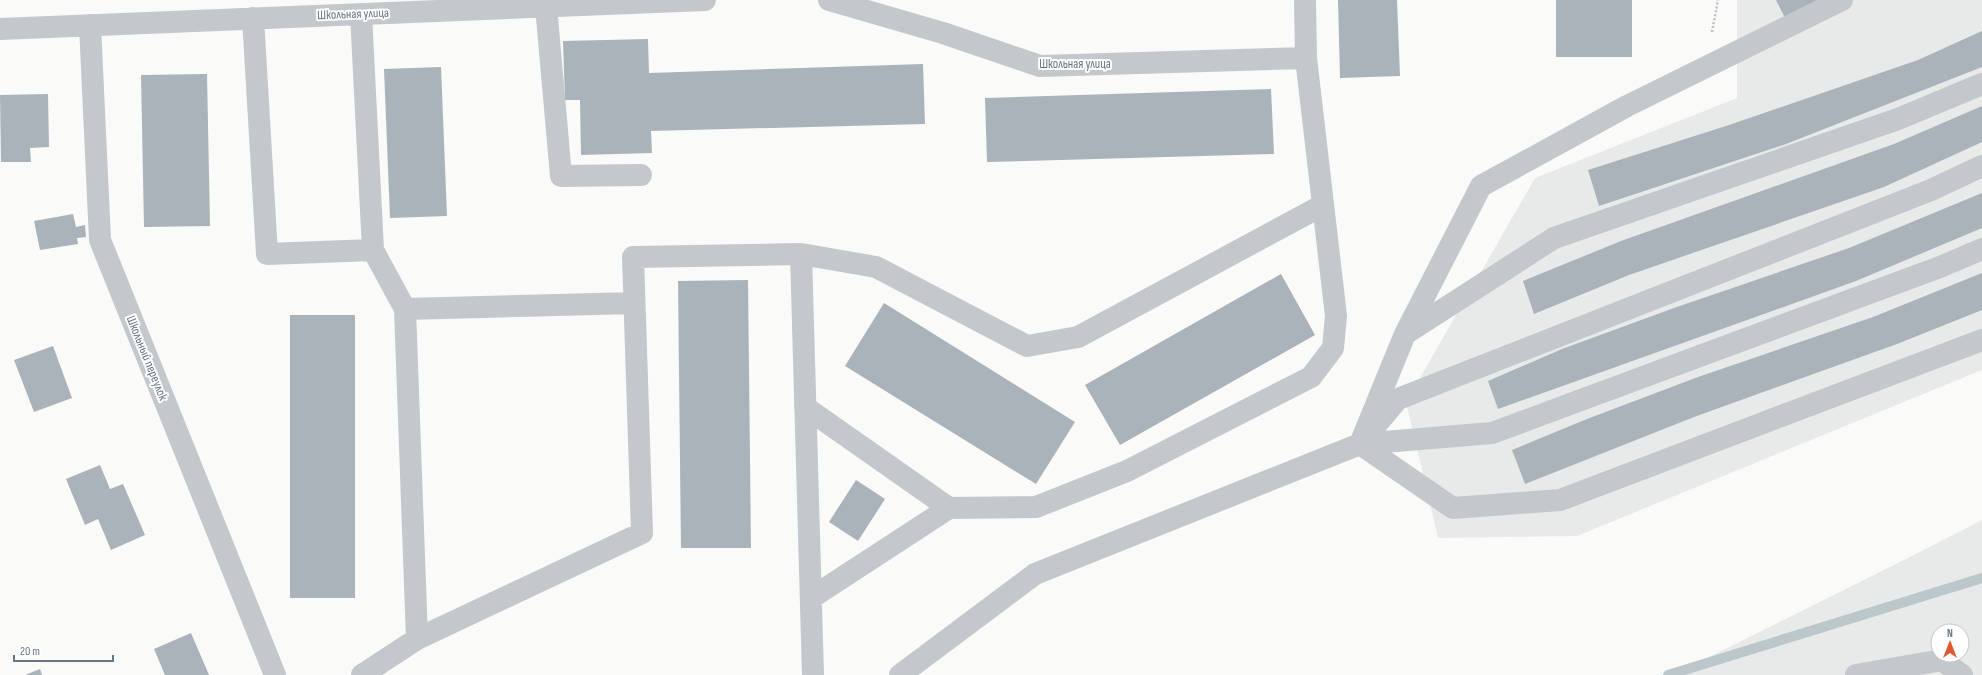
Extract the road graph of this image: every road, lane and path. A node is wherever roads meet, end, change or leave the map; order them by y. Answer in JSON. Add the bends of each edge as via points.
{"nodes":[{"id":1,"x":705,"y":0,"type":"edge"},
{"id":2,"x":829,"y":0,"type":"edge"},
{"id":3,"x":1305,"y":0,"type":"edge"},
{"id":4,"x":1842,"y":0,"type":"edge"},
{"id":5,"x":485,"y":4,"type":"edge"},
{"id":6,"x":546,"y":6,"type":"junction"},
{"id":7,"x":361,"y":14,"type":"junction"},
{"id":8,"x":253,"y":18,"type":"junction"},
{"id":9,"x":90,"y":25,"type":"junction"},
{"id":10,"x":0,"y":28,"type":"edge"},
{"id":11,"x":1306,"y":58,"type":"junction"},
{"id":12,"x":1982,"y":84,"type":"edge"},
{"id":13,"x":1982,"y":166,"type":"edge"},
{"id":14,"x":641,"y":175,"type":"dead end"},
{"id":15,"x":1323,"y":205,"type":"junction"},
{"id":16,"x":1982,"y":249,"type":"edge"},
{"id":17,"x":373,"y":250,"type":"junction"},
{"id":18,"x":801,"y":254,"type":"junction"},
{"id":19,"x":634,"y":303,"type":"junction"},
{"id":20,"x":405,"y":309,"type":"junction"},
{"id":21,"x":1405,"y":334,"type":"junction"},
{"id":22,"x":1982,"y":340,"type":"edge"},
{"id":23,"x":806,"y":407,"type":"junction"},
{"id":24,"x":1360,"y":444,"type":"junction"},
{"id":25,"x":949,"y":508,"type":"junction"},
{"id":26,"x":811,"y":598,"type":"junction"},
{"id":27,"x":417,"y":639,"type":"junction"},
{"id":28,"x":275,"y":675,"type":"edge"},
{"id":29,"x":362,"y":675,"type":"edge"},
{"id":30,"x":813,"y":675,"type":"edge"},
{"id":31,"x":900,"y":675,"type":"edge"},
{"id":32,"x":1856,"y":675,"type":"edge"},
{"id":33,"x":1962,"y":675,"type":"edge"}],
"edges":[{"from":1,"to":6,"type":"street","name":"Школьная улица"},
{"from":2,"to":11,"type":"street","name":"Школьная улица","via":[[942,33],[1040,66]]},
{"from":3,"to":11,"type":"street"},
{"from":4,"to":21,"type":"street","via":[[1627,106],[1481,186]]},
{"from":5,"to":6,"type":"street","name":"Школьная улица"},
{"from":5,"to":7,"type":"street","name":"Школьная улица"},
{"from":6,"to":14,"type":"street","via":[[561,176]]},
{"from":7,"to":8,"type":"street","name":"Школьная улица"},
{"from":7,"to":17,"type":"street"},
{"from":8,"to":9,"type":"street","name":"Школьная улица"},
{"from":8,"to":17,"type":"street","via":[[267,254]]},
{"from":9,"to":10,"type":"street","name":"Школьная улица"},
{"from":9,"to":28,"type":"street","name":"Школьный переулок","via":[[100,240]]},
{"from":11,"to":15,"type":"street"},
{"from":12,"to":21,"type":"street","via":[[1898,119],[1554,238]]},
{"from":13,"to":24,"type":"street","via":[[1931,190],[1398,399]]},
{"from":15,"to":18,"type":"street","via":[[1078,337],[1027,346],[876,267]]},
{"from":15,"to":25,"type":"street","via":[[1336,316],[1333,348],[1311,377],[1127,471],[1036,507]]},
{"from":16,"to":24,"type":"street","via":[[1492,433]]},
{"from":17,"to":20,"type":"street"},
{"from":18,"to":19,"type":"street","via":[[633,257]]},
{"from":18,"to":23,"type":"street"},
{"from":19,"to":20,"type":"street"},
{"from":19,"to":27,"type":"street","via":[[642,533]]},
{"from":20,"to":27,"type":"street"},
{"from":21,"to":24,"type":"street"},
{"from":22,"to":24,"type":"street","via":[[1560,500],[1453,508]]},
{"from":23,"to":25,"type":"street"},
{"from":23,"to":26,"type":"street"},
{"from":24,"to":31,"type":"street","via":[[1035,574]]},
{"from":25,"to":26,"type":"street"},
{"from":26,"to":30,"type":"street"},
{"from":27,"to":29,"type":"street"},
{"from":32,"to":33,"type":"street","via":[[1942,660]]}]}
